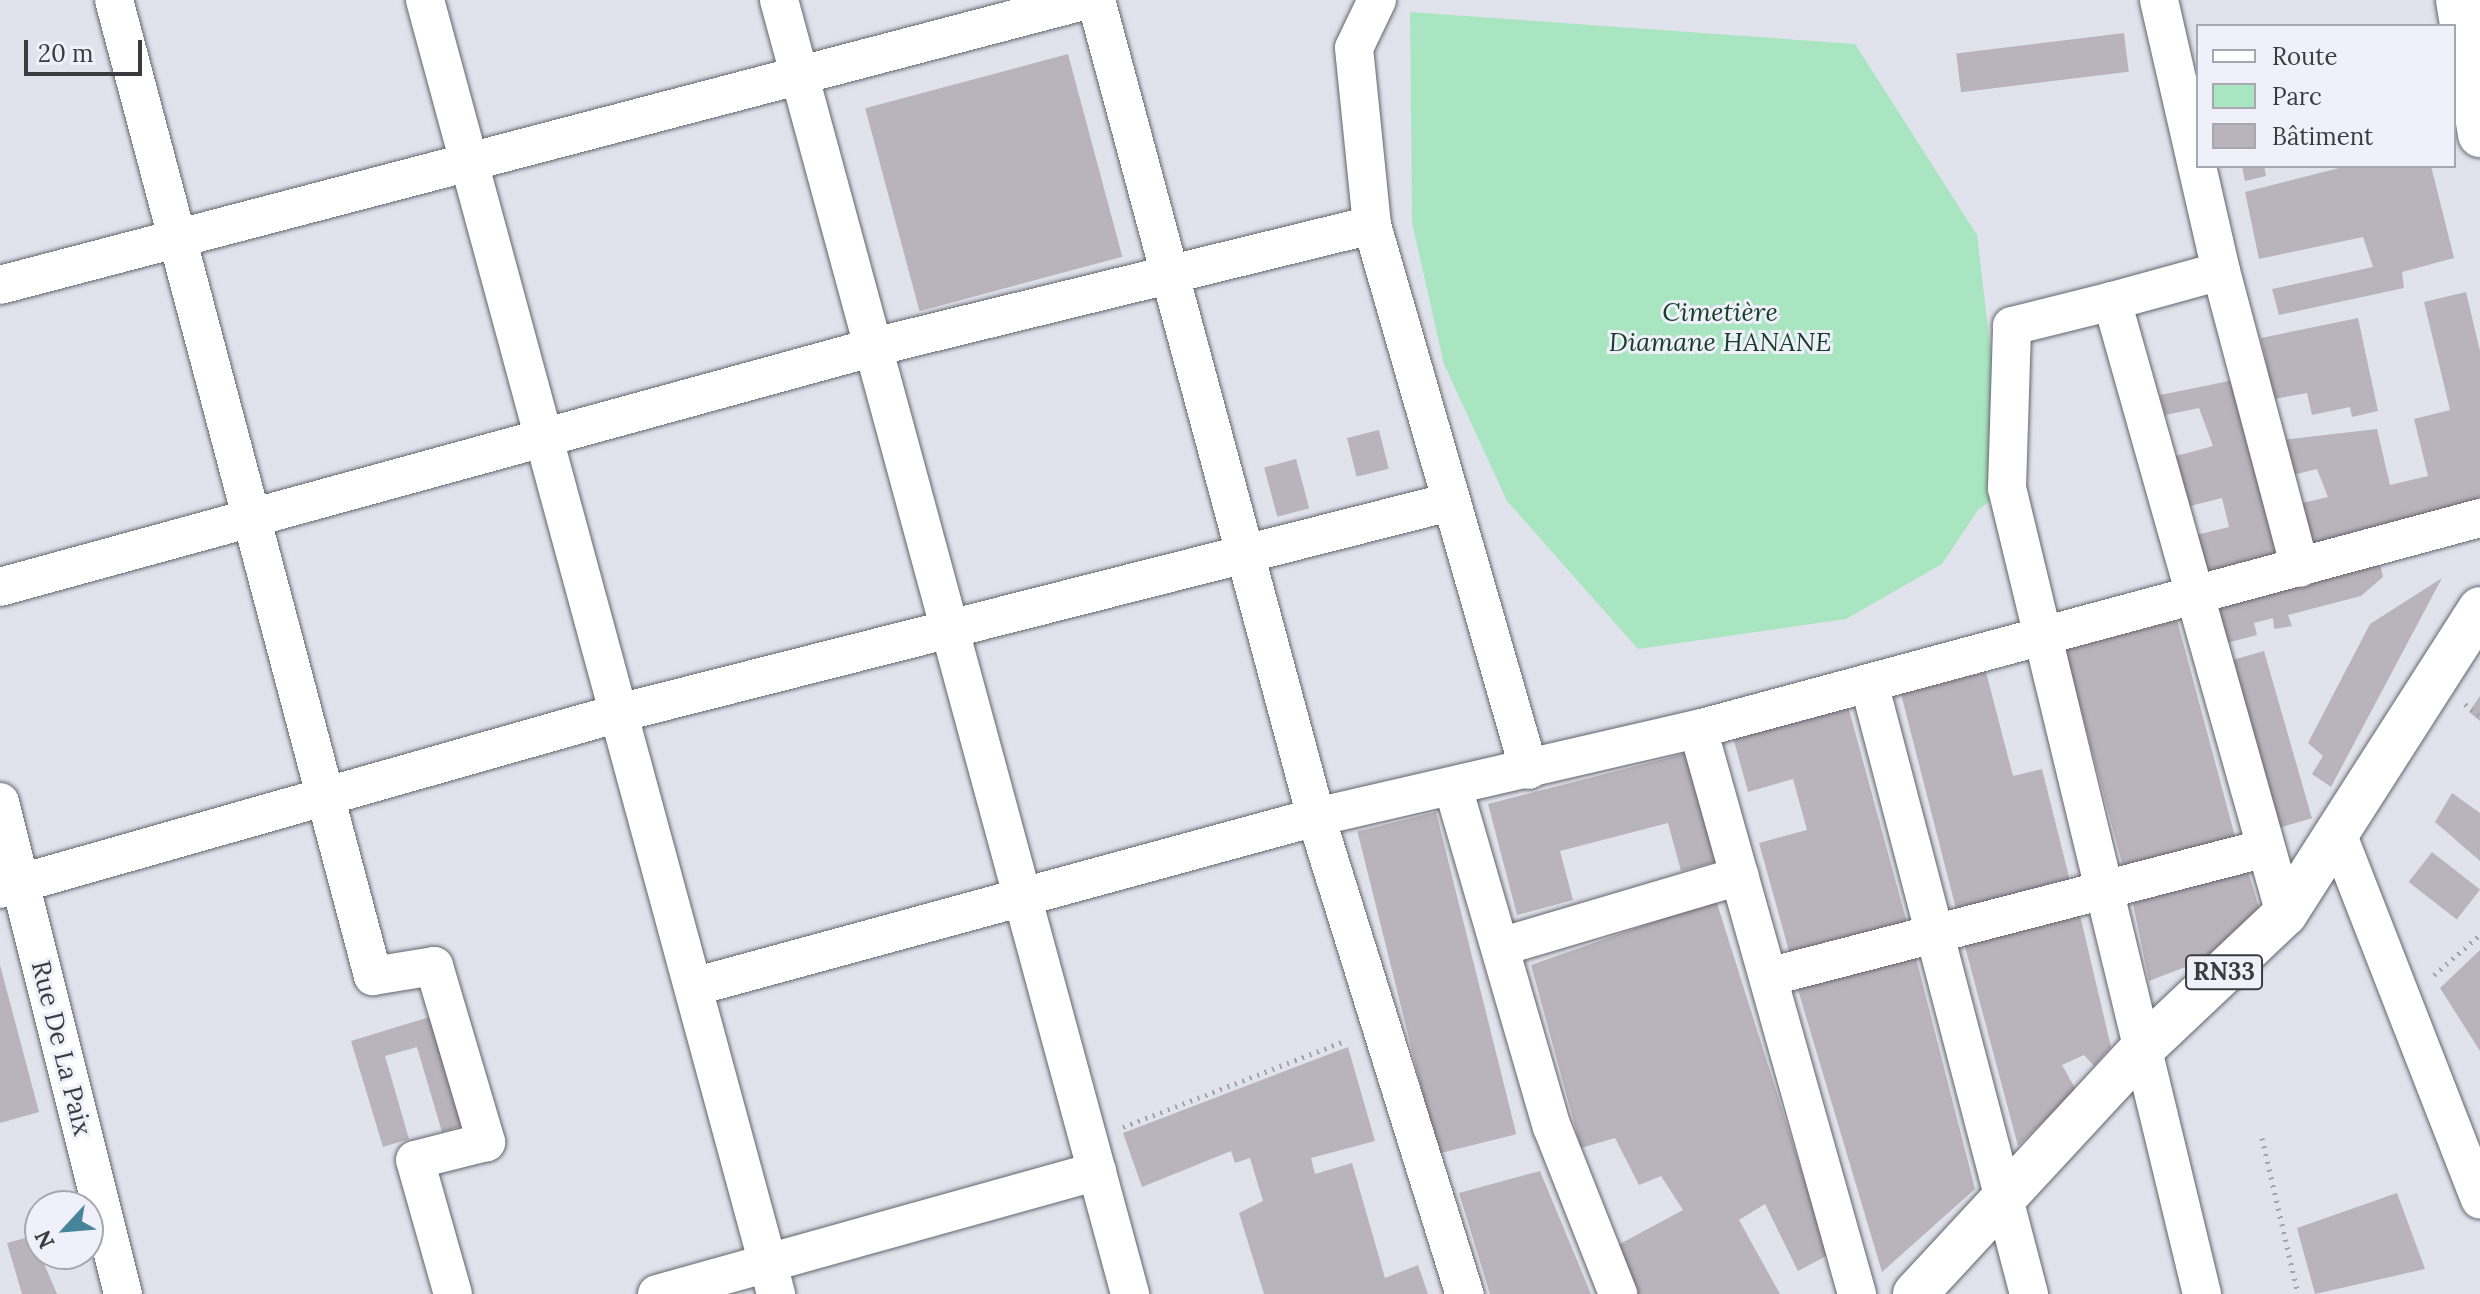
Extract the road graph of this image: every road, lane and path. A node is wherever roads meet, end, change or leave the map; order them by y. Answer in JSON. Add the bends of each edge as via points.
{"nodes":[{"id":1,"x":114,"y":0,"type":"edge"},
{"id":2,"x":425,"y":0,"type":"edge"},
{"id":3,"x":779,"y":0,"type":"edge"},
{"id":4,"x":1087,"y":0,"type":"edge"},
{"id":5,"x":1096,"y":0,"type":"edge"},
{"id":6,"x":1377,"y":0,"type":"edge"},
{"id":7,"x":2159,"y":0,"type":"edge"},
{"id":8,"x":2458,"y":0,"type":"edge"},
{"id":9,"x":799,"y":72,"type":"junction"},
{"id":10,"x":2480,"y":135,"type":"edge"},
{"id":11,"x":468,"y":159,"type":"junction"},
{"id":12,"x":2196,"y":162,"type":"edge"},
{"id":13,"x":2197,"y":168,"type":"edge"},
{"id":14,"x":1372,"y":225,"type":"junction"},
{"id":15,"x":179,"y":238,"type":"junction"},
{"id":16,"x":2221,"y":271,"type":"junction"},
{"id":17,"x":1167,"y":277,"type":"junction"},
{"id":18,"x":0,"y":285,"type":"edge"},
{"id":19,"x":2112,"y":301,"type":"junction"},
{"id":20,"x":874,"y":347,"type":"junction"},
{"id":21,"x":544,"y":437,"type":"junction"},
{"id":22,"x":1450,"y":502,"type":"junction"},
{"id":23,"x":252,"y":518,"type":"junction"},
{"id":24,"x":2480,"y":518,"type":"edge"},
{"id":25,"x":1242,"y":556,"type":"junction"},
{"id":26,"x":2300,"y":568,"type":"junction"},
{"id":27,"x":0,"y":587,"type":"edge"},
{"id":28,"x":2191,"y":596,"type":"junction"},
{"id":29,"x":2480,"y":609,"type":"edge"},
{"id":30,"x":950,"y":630,"type":"junction"},
{"id":31,"x":2044,"y":637,"type":"junction"},
{"id":32,"x":1869,"y":683,"type":"junction"},
{"id":33,"x":619,"y":713,"type":"junction"},
{"id":34,"x":1698,"y":729,"type":"junction"},
{"id":35,"x":1529,"y":770,"type":"junction"},
{"id":36,"x":1453,"y":787,"type":"junction"},
{"id":37,"x":326,"y":796,"type":"junction"},
{"id":38,"x":0,"y":802,"type":"edge"},
{"id":39,"x":1316,"y":817,"type":"junction"},
{"id":40,"x":2339,"y":838,"type":"junction"},
{"id":41,"x":2266,"y":848,"type":"junction"},
{"id":42,"x":1740,"y":876,"type":"junction"},
{"id":43,"x":10,"y":886,"type":"edge"},
{"id":44,"x":2104,"y":889,"type":"junction"},
{"id":45,"x":1022,"y":897,"type":"junction"},
{"id":46,"x":2285,"y":914,"type":"junction"},
{"id":47,"x":1932,"y":934,"type":"junction"},
{"id":48,"x":2480,"y":935,"type":"edge"},
{"id":49,"x":1500,"y":947,"type":"junction"},
{"id":50,"x":1768,"y":977,"type":"junction"},
{"id":51,"x":693,"y":987,"type":"junction"},
{"id":52,"x":2403,"y":1002,"type":"junction"},
{"id":53,"x":1382,"y":1026,"type":"junction"},
{"id":54,"x":2142,"y":1049,"type":"junction"},
{"id":55,"x":2262,"y":1138,"type":"dead end"},
{"id":56,"x":1093,"y":1156,"type":"junction"},
{"id":57,"x":2480,"y":1199,"type":"edge"},
{"id":58,"x":2002,"y":1204,"type":"junction"},
{"id":59,"x":772,"y":1278,"type":"edge"},
{"id":60,"x":123,"y":1294,"type":"edge"},
{"id":61,"x":453,"y":1294,"type":"edge"},
{"id":62,"x":657,"y":1294,"type":"edge"},
{"id":63,"x":1130,"y":1294,"type":"edge"},
{"id":64,"x":1465,"y":1294,"type":"edge"},
{"id":65,"x":1618,"y":1294,"type":"edge"},
{"id":66,"x":1857,"y":1294,"type":"edge"},
{"id":67,"x":1915,"y":1294,"type":"edge"},
{"id":68,"x":2029,"y":1294,"type":"edge"},
{"id":69,"x":2202,"y":1294,"type":"edge"},
{"id":70,"x":2298,"y":1294,"type":"edge"}],
"edges":[{"from":1,"to":15,"type":"street"},
{"from":2,"to":11,"type":"street"},
{"from":3,"to":9,"type":"street"},
{"from":4,"to":9,"type":"street"},
{"from":5,"to":17,"type":"street"},
{"from":6,"to":14,"type":"street","via":[[1354,48]]},
{"from":7,"to":12,"type":"street"},
{"from":8,"to":10,"type":"main road"},
{"from":9,"to":11,"type":"street"},
{"from":9,"to":20,"type":"street"},
{"from":11,"to":15,"type":"street"},
{"from":11,"to":21,"type":"street"},
{"from":13,"to":16,"type":"street"},
{"from":14,"to":17,"type":"street"},
{"from":14,"to":22,"type":"street"},
{"from":15,"to":18,"type":"street"},
{"from":15,"to":23,"type":"street"},
{"from":16,"to":19,"type":"street"},
{"from":16,"to":26,"type":"street"},
{"from":17,"to":20,"type":"street"},
{"from":17,"to":25,"type":"street"},
{"from":19,"to":28,"type":"street"},
{"from":19,"to":31,"type":"street","via":[[2012,326],[2007,488]]},
{"from":20,"to":21,"type":"street"},
{"from":20,"to":30,"type":"street"},
{"from":21,"to":23,"type":"street"},
{"from":21,"to":33,"type":"street"},
{"from":22,"to":25,"type":"street"},
{"from":22,"to":35,"type":"street"},
{"from":23,"to":27,"type":"street"},
{"from":23,"to":37,"type":"street"},
{"from":24,"to":26,"type":"street"},
{"from":25,"to":30,"type":"street"},
{"from":25,"to":39,"type":"street"},
{"from":26,"to":28,"type":"street"},
{"from":28,"to":31,"type":"street"},
{"from":28,"to":41,"type":"street"},
{"from":29,"to":40,"type":"main road","number":"RN33"},
{"from":30,"to":33,"type":"street"},
{"from":30,"to":45,"type":"street"},
{"from":31,"to":32,"type":"street"},
{"from":31,"to":44,"type":"street"},
{"from":32,"to":34,"type":"street"},
{"from":32,"to":47,"type":"street"},
{"from":33,"to":37,"type":"street"},
{"from":33,"to":51,"type":"street"},
{"from":34,"to":35,"type":"street"},
{"from":34,"to":42,"type":"street"},
{"from":35,"to":36,"type":"street"},
{"from":36,"to":39,"type":"street"},
{"from":36,"to":49,"type":"street"},
{"from":37,"to":43,"type":"street"},
{"from":37,"to":61,"type":"street","via":[[373,976],[434,966],[486,1142],[415,1160]]},
{"from":38,"to":43,"type":"street","name":"Rue De La Paix"},
{"from":39,"to":45,"type":"street"},
{"from":39,"to":53,"type":"street"},
{"from":40,"to":46,"type":"main road","number":"RN33"},
{"from":40,"to":52,"type":"street"},
{"from":41,"to":44,"type":"street"},
{"from":41,"to":46,"type":"street"},
{"from":42,"to":49,"type":"street"},
{"from":42,"to":50,"type":"street"},
{"from":43,"to":60,"type":"street","name":"Rue De La Paix"},
{"from":44,"to":47,"type":"street"},
{"from":44,"to":54,"type":"street"},
{"from":45,"to":51,"type":"street"},
{"from":45,"to":56,"type":"street"},
{"from":46,"to":54,"type":"main road","number":"RN33"},
{"from":47,"to":50,"type":"street"},
{"from":47,"to":58,"type":"street"},
{"from":48,"to":52,"type":"path"},
{"from":49,"to":65,"type":"street","via":[[1552,1127]]},
{"from":50,"to":66,"type":"street"},
{"from":51,"to":59,"type":"street"},
{"from":52,"to":57,"type":"street"},
{"from":53,"to":56,"type":"path"},
{"from":53,"to":64,"type":"street"},
{"from":54,"to":58,"type":"main road","number":"RN33"},
{"from":54,"to":69,"type":"street"},
{"from":55,"to":70,"type":"path"},
{"from":56,"to":59,"type":"street"},
{"from":56,"to":63,"type":"street"},
{"from":58,"to":67,"type":"main road","number":"RN33"},
{"from":58,"to":68,"type":"street"},
{"from":59,"to":62,"type":"street"}]}
